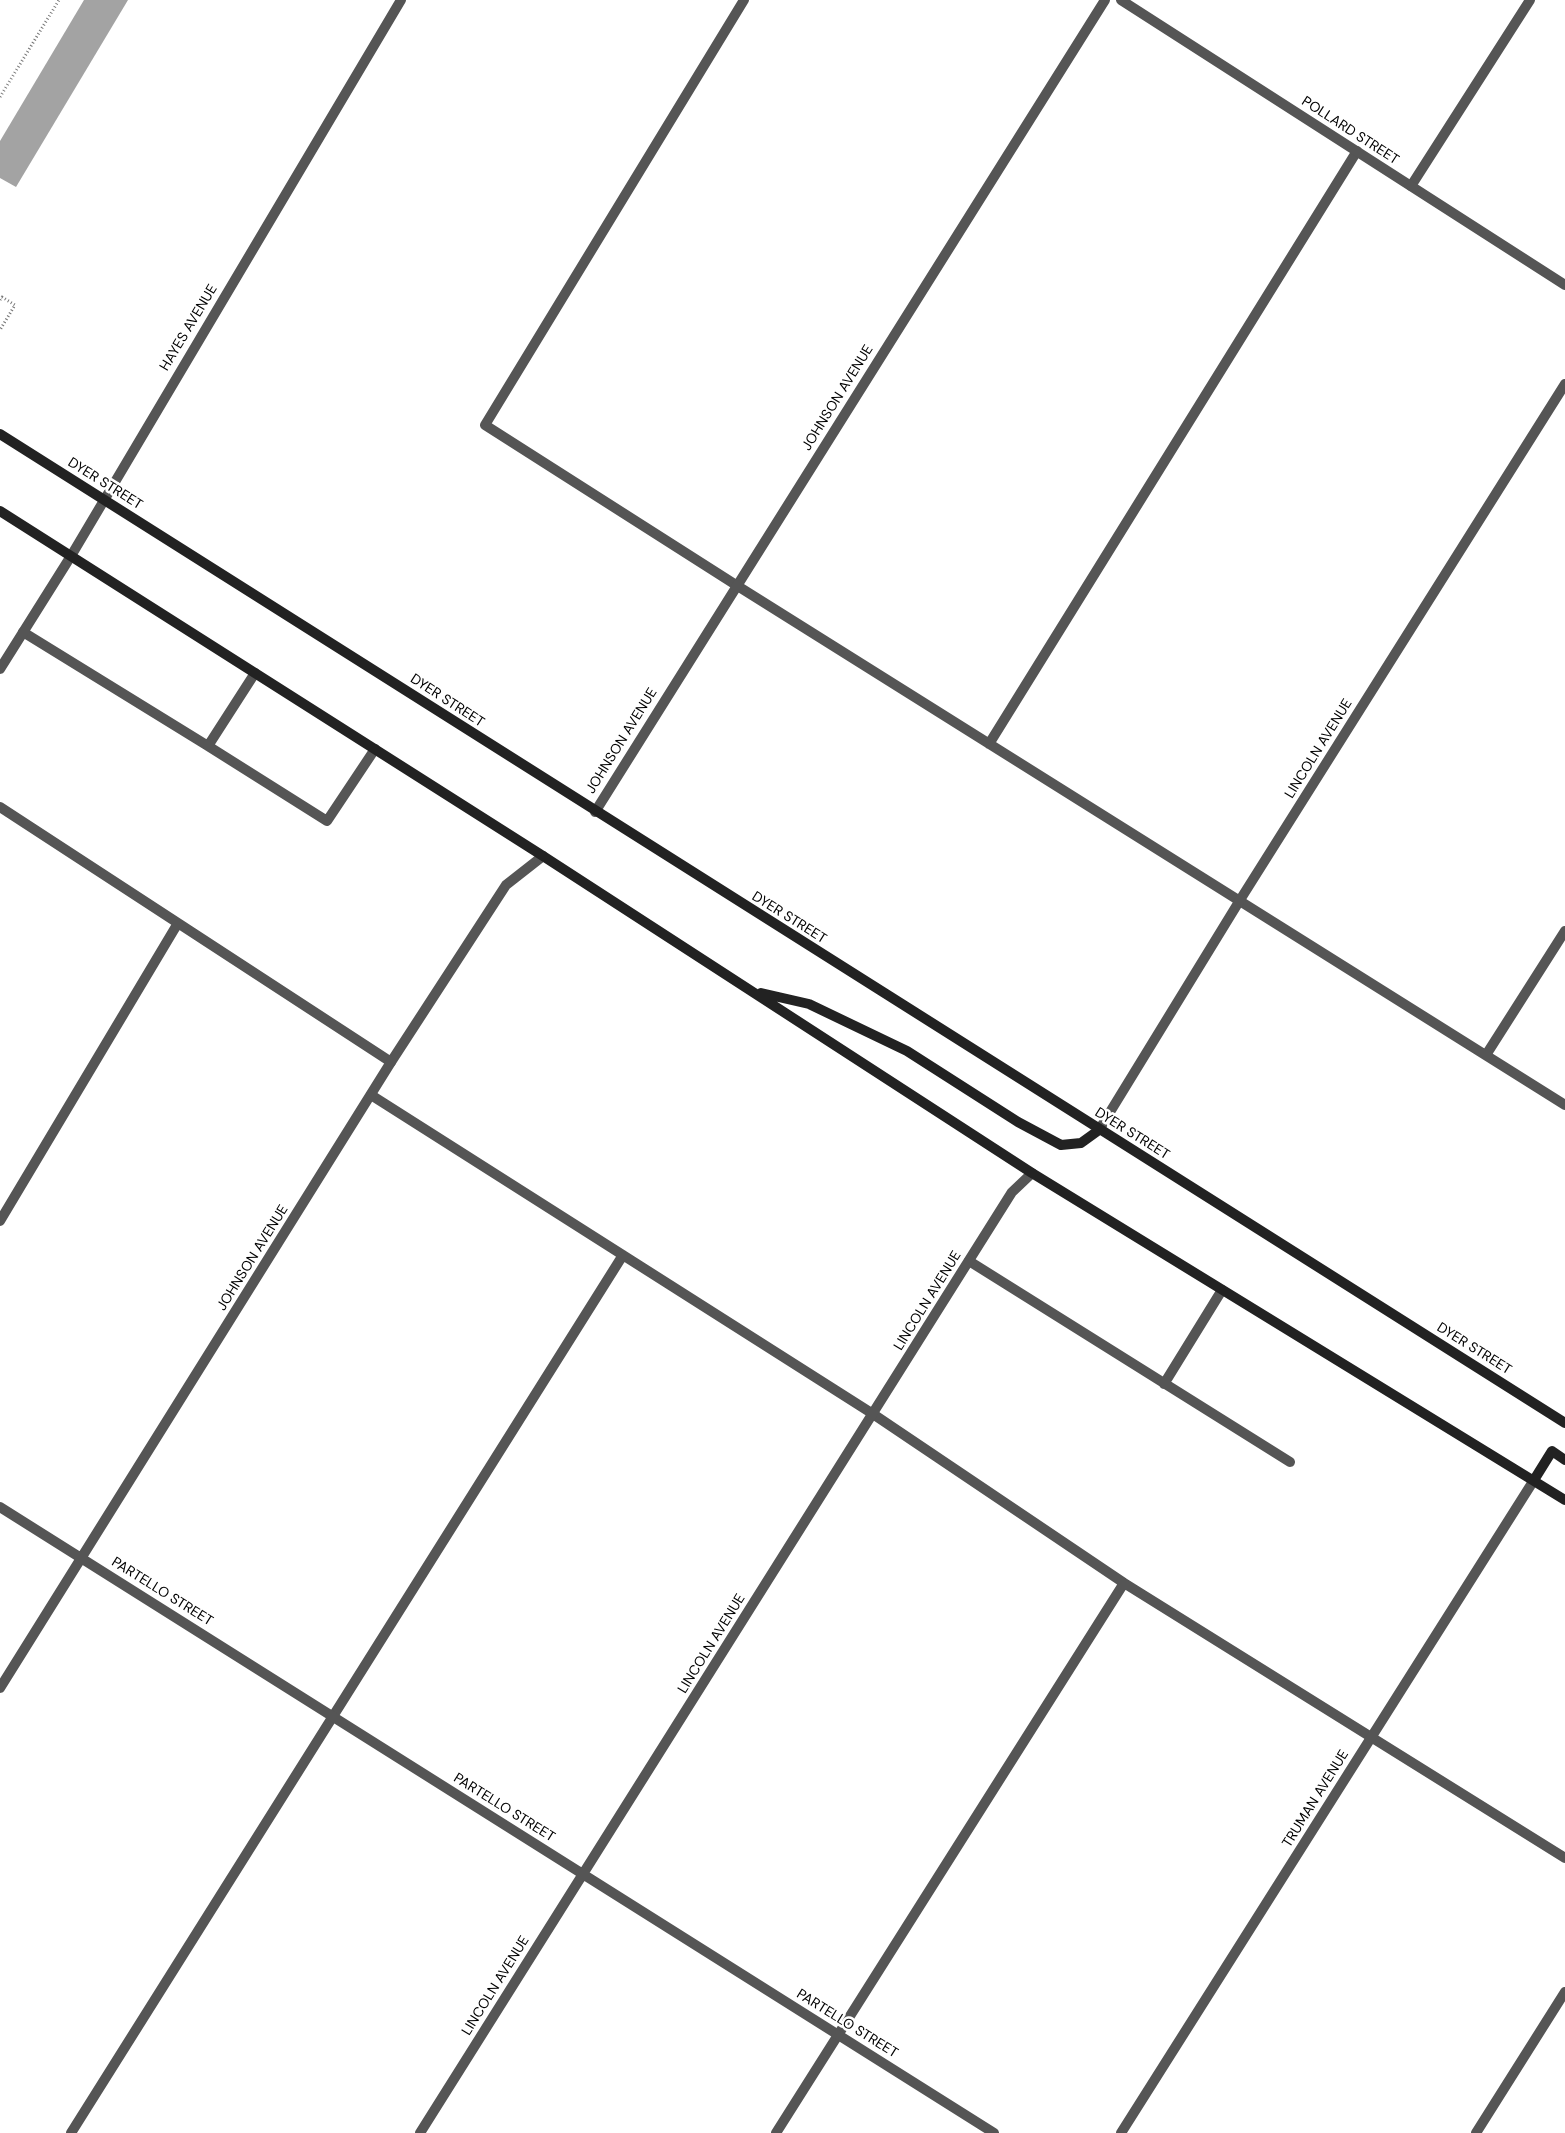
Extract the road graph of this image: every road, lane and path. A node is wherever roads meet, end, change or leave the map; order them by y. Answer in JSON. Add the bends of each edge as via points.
{"nodes":[{"id":1,"x":59,"y":0,"type":"edge"},
{"id":2,"x":401,"y":0,"type":"edge"},
{"id":3,"x":744,"y":0,"type":"edge"},
{"id":4,"x":1105,"y":0,"type":"edge"},
{"id":5,"x":1121,"y":0,"type":"edge"},
{"id":6,"x":1530,"y":0,"type":"edge"},
{"id":7,"x":0,"y":97,"type":"edge"},
{"id":8,"x":1357,"y":151,"type":"junction"},
{"id":9,"x":1411,"y":186,"type":"junction"},
{"id":10,"x":1565,"y":285,"type":"edge"},
{"id":11,"x":0,"y":300,"type":"edge"},
{"id":12,"x":0,"y":330,"type":"edge"},
{"id":13,"x":1565,"y":384,"type":"edge"},
{"id":14,"x":0,"y":434,"type":"edge"},
{"id":15,"x":103,"y":498,"type":"junction"},
{"id":16,"x":0,"y":511,"type":"edge"},
{"id":17,"x":71,"y":556,"type":"junction"},
{"id":18,"x":736,"y":585,"type":"junction"},
{"id":19,"x":23,"y":632,"type":"junction"},
{"id":20,"x":0,"y":669,"type":"edge"},
{"id":21,"x":256,"y":673,"type":"junction"},
{"id":22,"x":989,"y":744,"type":"junction"},
{"id":23,"x":208,"y":746,"type":"junction"},
{"id":24,"x":375,"y":749,"type":"junction"},
{"id":25,"x":0,"y":807,"type":"edge"},
{"id":26,"x":595,"y":812,"type":"junction"},
{"id":27,"x":543,"y":856,"type":"junction"},
{"id":28,"x":1240,"y":900,"type":"junction"},
{"id":29,"x":178,"y":923,"type":"junction"},
{"id":30,"x":1565,"y":931,"type":"edge"},
{"id":31,"x":753,"y":991,"type":"junction"},
{"id":32,"x":1486,"y":1055,"type":"junction"},
{"id":33,"x":391,"y":1062,"type":"junction"},
{"id":34,"x":371,"y":1096,"type":"junction"},
{"id":35,"x":1565,"y":1105,"type":"edge"},
{"id":36,"x":1099,"y":1130,"type":"junction"},
{"id":37,"x":1032,"y":1173,"type":"junction"},
{"id":38,"x":0,"y":1220,"type":"edge"},
{"id":39,"x":623,"y":1255,"type":"junction"},
{"id":40,"x":969,"y":1261,"type":"junction"},
{"id":41,"x":1222,"y":1290,"type":"junction"},
{"id":42,"x":1164,"y":1384,"type":"junction"},
{"id":43,"x":873,"y":1414,"type":"junction"},
{"id":44,"x":1565,"y":1423,"type":"edge"},
{"id":45,"x":1565,"y":1460,"type":"edge"},
{"id":46,"x":1290,"y":1462,"type":"dead end"},
{"id":47,"x":1534,"y":1480,"type":"junction"},
{"id":48,"x":1565,"y":1500,"type":"edge"},
{"id":49,"x":0,"y":1507,"type":"edge"},
{"id":50,"x":82,"y":1558,"type":"junction"},
{"id":51,"x":1124,"y":1583,"type":"junction"},
{"id":52,"x":0,"y":1688,"type":"edge"},
{"id":53,"x":333,"y":1716,"type":"junction"},
{"id":54,"x":1371,"y":1737,"type":"junction"},
{"id":55,"x":1565,"y":1858,"type":"edge"},
{"id":56,"x":583,"y":1874,"type":"junction"},
{"id":57,"x":1565,"y":1992,"type":"edge"},
{"id":58,"x":838,"y":2035,"type":"junction"},
{"id":59,"x":70,"y":2133,"type":"edge"},
{"id":60,"x":420,"y":2133,"type":"edge"},
{"id":61,"x":776,"y":2133,"type":"edge"},
{"id":62,"x":994,"y":2133,"type":"edge"},
{"id":63,"x":1121,"y":2133,"type":"edge"},
{"id":64,"x":1476,"y":2133,"type":"edge"}],
"edges":[{"from":1,"to":7,"type":"path"},
{"from":2,"to":15,"type":"street","name":"HAYES AVENUE"},
{"from":3,"to":18,"type":"street","via":[[485,425]]},
{"from":4,"to":18,"type":"street","name":"JOHNSON AVENUE"},
{"from":5,"to":8,"type":"street","name":"POLLARD STREET"},
{"from":6,"to":9,"type":"street"},
{"from":8,"to":9,"type":"street","name":"POLLARD STREET"},
{"from":8,"to":22,"type":"street"},
{"from":9,"to":10,"type":"street","name":"POLLARD STREET"},
{"from":11,"to":12,"type":"path","via":[[2,297],[15,305]]},
{"from":13,"to":28,"type":"street","name":"LINCOLN AVENUE"},
{"from":14,"to":15,"type":"main road","name":"DYER STREET"},
{"from":15,"to":17,"type":"street","name":"HAYES AVENUE"},
{"from":15,"to":26,"type":"main road","name":"DYER STREET"},
{"from":16,"to":17,"type":"main road"},
{"from":17,"to":19,"type":"street","name":"HAYES AVENUE"},
{"from":17,"to":21,"type":"main road"},
{"from":18,"to":22,"type":"street"},
{"from":18,"to":26,"type":"street","name":"JOHNSON AVENUE"},
{"from":19,"to":20,"type":"street","name":"HAYES AVENUE"},
{"from":19,"to":23,"type":"street"},
{"from":21,"to":23,"type":"street"},
{"from":21,"to":24,"type":"main road"},
{"from":22,"to":28,"type":"street"},
{"from":23,"to":24,"type":"street","via":[[327,821]]},
{"from":24,"to":27,"type":"main road"},
{"from":25,"to":29,"type":"street"},
{"from":26,"to":36,"type":"main road","name":"DYER STREET"},
{"from":27,"to":31,"type":"main road"},
{"from":27,"to":33,"type":"street","name":"JOHNSON AVENUE","via":[[506,885]]},
{"from":28,"to":32,"type":"street"},
{"from":28,"to":36,"type":"street","name":"LINCOLN AVENUE"},
{"from":29,"to":33,"type":"street"},
{"from":29,"to":38,"type":"street"},
{"from":30,"to":32,"type":"street"},
{"from":31,"to":36,"type":"main road","via":[[809,1004],[907,1051],[1018,1122],[1061,1145],[1081,1143]]},
{"from":31,"to":37,"type":"main road"},
{"from":32,"to":35,"type":"street"},
{"from":33,"to":34,"type":"street","name":"JOHNSON AVENUE"},
{"from":34,"to":39,"type":"street"},
{"from":34,"to":50,"type":"street","name":"JOHNSON AVENUE"},
{"from":36,"to":44,"type":"main road","name":"DYER STREET"},
{"from":37,"to":40,"type":"street","name":"LINCOLN AVENUE","via":[[1012,1192]]},
{"from":37,"to":41,"type":"main road"},
{"from":39,"to":43,"type":"street"},
{"from":39,"to":53,"type":"street"},
{"from":40,"to":42,"type":"street"},
{"from":40,"to":43,"type":"street","name":"LINCOLN AVENUE"},
{"from":41,"to":42,"type":"street"},
{"from":41,"to":47,"type":"main road"},
{"from":42,"to":46,"type":"street"},
{"from":43,"to":51,"type":"street"},
{"from":43,"to":56,"type":"street","name":"LINCOLN AVENUE"},
{"from":45,"to":47,"type":"main road","via":[[1552,1452]]},
{"from":47,"to":48,"type":"main road"},
{"from":47,"to":54,"type":"street","name":"TRUMAN AVENUE"},
{"from":49,"to":50,"type":"street","name":"PARTELLO STREET"},
{"from":50,"to":52,"type":"street","name":"JOHNSON AVENUE"},
{"from":50,"to":53,"type":"street","name":"PARTELLO STREET"},
{"from":51,"to":54,"type":"street"},
{"from":51,"to":58,"type":"street"},
{"from":53,"to":56,"type":"street","name":"PARTELLO STREET"},
{"from":53,"to":59,"type":"street"},
{"from":54,"to":55,"type":"street"},
{"from":54,"to":63,"type":"street","name":"TRUMAN AVENUE"},
{"from":56,"to":58,"type":"street","name":"PARTELLO STREET"},
{"from":56,"to":60,"type":"street","name":"LINCOLN AVENUE"},
{"from":57,"to":64,"type":"street"},
{"from":58,"to":61,"type":"street"},
{"from":58,"to":62,"type":"street","name":"PARTELLO STREET"}]}
